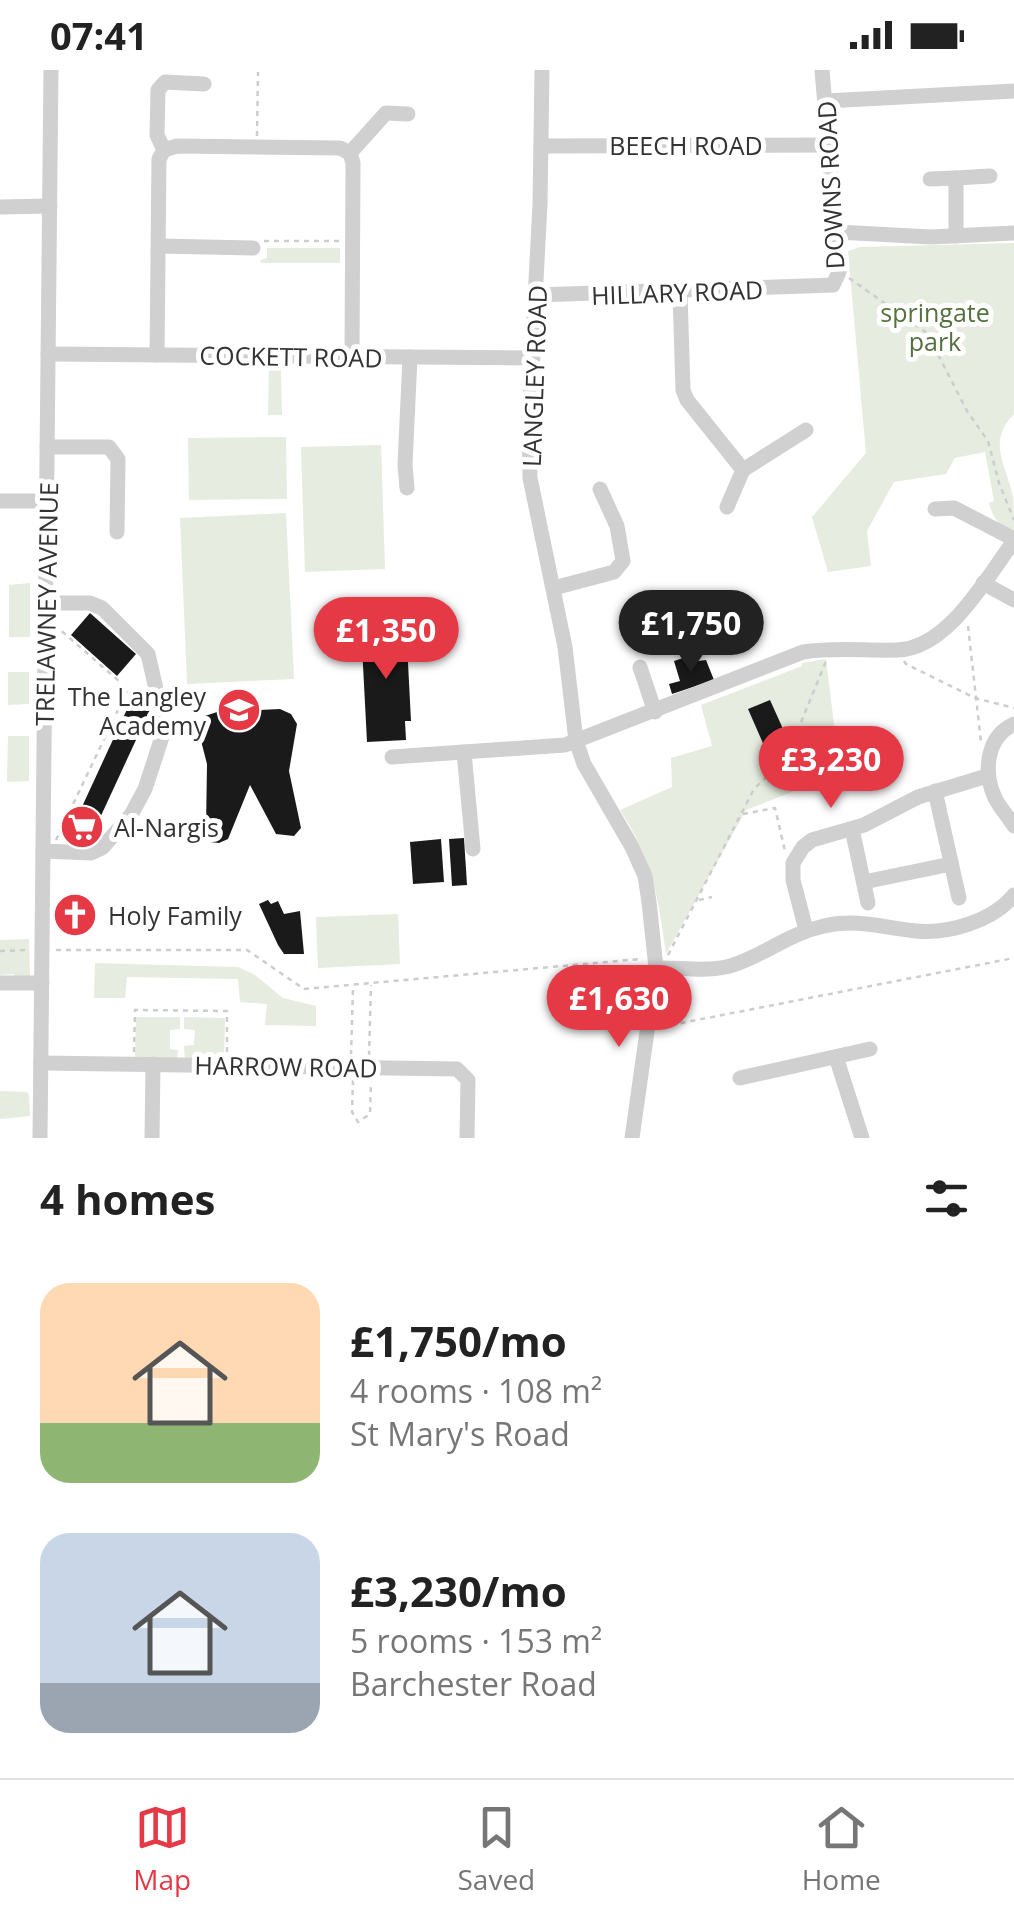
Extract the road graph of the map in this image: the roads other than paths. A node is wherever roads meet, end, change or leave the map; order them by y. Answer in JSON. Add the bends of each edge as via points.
{"nodes":[{"id":1,"x":51,"y":70,"type":"edge"},
{"id":2,"x":542,"y":70,"type":"edge"},
{"id":3,"x":822,"y":70,"type":"edge"},
{"id":4,"x":204,"y":84,"type":"dead end"},
{"id":5,"x":1014,"y":91,"type":"edge"},
{"id":6,"x":826,"y":102,"type":"junction"},
{"id":7,"x":408,"y":114,"type":"dead end"},
{"id":8,"x":831,"y":144,"type":"junction"},
{"id":9,"x":541,"y":146,"type":"junction"},
{"id":10,"x":164,"y":150,"type":"junction"},
{"id":11,"x":350,"y":154,"type":"junction"},
{"id":12,"x":990,"y":176,"type":"dead end"},
{"id":13,"x":956,"y":178,"type":"junction"},
{"id":14,"x":930,"y":179,"type":"dead end"},
{"id":15,"x":50,"y":206,"type":"junction"},
{"id":16,"x":0,"y":207,"type":"edge"},
{"id":17,"x":838,"y":232,"type":"junction"},
{"id":18,"x":1014,"y":233,"type":"edge"},
{"id":19,"x":956,"y":236,"type":"junction"},
{"id":20,"x":159,"y":246,"type":"junction"},
{"id":21,"x":253,"y":248,"type":"road end"},
{"id":22,"x":819,"y":288,"type":"joint"},
{"id":23,"x":680,"y":292,"type":"junction"},
{"id":24,"x":536,"y":295,"type":"junction"},
{"id":25,"x":48,"y":354,"type":"junction"},
{"id":26,"x":157,"y":355,"type":"junction"},
{"id":27,"x":352,"y":357,"type":"junction"},
{"id":28,"x":410,"y":357,"type":"junction"},
{"id":29,"x":533,"y":358,"type":"junction"},
{"id":30,"x":806,"y":430,"type":"dead end"},
{"id":31,"x":47,"y":446,"type":"junction"},
{"id":32,"x":743,"y":470,"type":"junction"},
{"id":33,"x":407,"y":488,"type":"dead end"},
{"id":34,"x":600,"y":488,"type":"dead end"},
{"id":35,"x":0,"y":501,"type":"edge"},
{"id":36,"x":47,"y":501,"type":"junction"},
{"id":37,"x":728,"y":507,"type":"dead end"},
{"id":38,"x":934,"y":509,"type":"dead end"},
{"id":39,"x":118,"y":532,"type":"dead end"},
{"id":40,"x":1014,"y":540,"type":"edge"},
{"id":41,"x":982,"y":583,"type":"junction"},
{"id":42,"x":554,"y":588,"type":"junction"},
{"id":43,"x":1014,"y":600,"type":"edge"},
{"id":44,"x":46,"y":603,"type":"junction"},
{"id":45,"x":640,"y":667,"type":"dead end"},
{"id":46,"x":654,"y":712,"type":"junction"},
{"id":47,"x":1014,"y":724,"type":"edge"},
{"id":48,"x":576,"y":741,"type":"junction"},
{"id":49,"x":464,"y":752,"type":"junction"},
{"id":50,"x":392,"y":757,"type":"dead end"},
{"id":51,"x":987,"y":776,"type":"junction"},
{"id":52,"x":934,"y":791,"type":"junction"},
{"id":53,"x":1014,"y":826,"type":"edge"},
{"id":54,"x":852,"y":828,"type":"junction"},
{"id":55,"x":48,"y":848,"type":"junction"},
{"id":56,"x":473,"y":849,"type":"dead end"},
{"id":57,"x":951,"y":864,"type":"junction"},
{"id":58,"x":864,"y":882,"type":"junction"},
{"id":59,"x":1014,"y":895,"type":"edge"},
{"id":60,"x":958,"y":898,"type":"dead end"},
{"id":61,"x":868,"y":903,"type":"dead end"},
{"id":62,"x":806,"y":930,"type":"junction"},
{"id":63,"x":656,"y":962,"type":"junction"},
{"id":64,"x":0,"y":982,"type":"edge"},
{"id":65,"x":42,"y":983,"type":"junction"},
{"id":66,"x":870,"y":1049,"type":"dead end"},
{"id":67,"x":836,"y":1056,"type":"junction"},
{"id":68,"x":41,"y":1063,"type":"junction"},
{"id":69,"x":153,"y":1064,"type":"junction"},
{"id":70,"x":740,"y":1078,"type":"dead end"},
{"id":71,"x":40,"y":1138,"type":"edge"},
{"id":72,"x":152,"y":1138,"type":"edge"},
{"id":73,"x":468,"y":1138,"type":"edge"},
{"id":74,"x":632,"y":1138,"type":"edge"},
{"id":75,"x":862,"y":1138,"type":"edge"}],
"edges":[{"from":1,"to":15,"type":"street","name":"TRELAWNEY AVENUE"},
{"from":2,"to":9,"type":"street","name":"LANGLEY ROAD"},
{"from":3,"to":6,"type":"street","name":"DOWNS ROAD"},
{"from":4,"to":10,"type":"street","via":[[165,82],[158,90],[157,136]]},
{"from":5,"to":6,"type":"street"},
{"from":6,"to":8,"type":"street","name":"DOWNS ROAD"},
{"from":7,"to":11,"type":"street","via":[[386,113]]},
{"from":8,"to":9,"type":"street","name":"BEECH ROAD"},
{"from":8,"to":17,"type":"street","name":"DOWNS ROAD"},
{"from":9,"to":24,"type":"street","name":"LANGLEY ROAD"},
{"from":10,"to":11,"type":"street","via":[[340,148]]},
{"from":10,"to":20,"type":"street"},
{"from":11,"to":27,"type":"street"},
{"from":12,"to":13,"type":"street"},
{"from":13,"to":14,"type":"street"},
{"from":13,"to":19,"type":"street"},
{"from":15,"to":16,"type":"street"},
{"from":15,"to":25,"type":"street","name":"TRELAWNEY AVENUE"},
{"from":17,"to":19,"type":"street"},
{"from":17,"to":22,"type":"street","name":"DOWNS ROAD","via":[[840,272],[833,284]]},
{"from":18,"to":19,"type":"street"},
{"from":20,"to":21,"type":"street"},
{"from":20,"to":26,"type":"street"},
{"from":22,"to":23,"type":"street","name":"HILLARY ROAD"},
{"from":23,"to":24,"type":"street","name":"HILLARY ROAD"},
{"from":23,"to":32,"type":"street","via":[[683,390]]},
{"from":24,"to":29,"type":"street","name":"LANGLEY ROAD"},
{"from":25,"to":26,"type":"street","name":"COCKETT ROAD"},
{"from":25,"to":31,"type":"street","name":"TRELAWNEY AVENUE"},
{"from":26,"to":27,"type":"street","name":"COCKETT ROAD"},
{"from":27,"to":28,"type":"street","name":"COCKETT ROAD"},
{"from":28,"to":29,"type":"street","name":"COCKETT ROAD"},
{"from":28,"to":33,"type":"street"},
{"from":29,"to":42,"type":"street","name":"LANGLEY ROAD","via":[[530,478]]},
{"from":30,"to":32,"type":"street"},
{"from":31,"to":36,"type":"street","name":"TRELAWNEY AVENUE"},
{"from":31,"to":39,"type":"street","via":[[109,447],[118,459]]},
{"from":32,"to":37,"type":"street"},
{"from":34,"to":42,"type":"street","via":[[623,560],[614,572]]},
{"from":35,"to":36,"type":"street"},
{"from":36,"to":44,"type":"street","name":"TRELAWNEY AVENUE"},
{"from":38,"to":40,"type":"street","via":[[954,508]]},
{"from":40,"to":41,"type":"street"},
{"from":41,"to":43,"type":"street"},
{"from":41,"to":46,"type":"street","via":[[940,635],[916,648],[824,648],[783,658]]},
{"from":42,"to":48,"type":"street","name":"LANGLEY ROAD"},
{"from":44,"to":55,"type":"street","name":"TRELAWNEY AVENUE"},
{"from":44,"to":55,"type":"street","via":[[102,608],[148,654],[162,737],[131,815],[102,848],[91,854]]},
{"from":45,"to":46,"type":"street"},
{"from":46,"to":48,"type":"street"},
{"from":47,"to":51,"type":"street","via":[[996,739]]},
{"from":48,"to":49,"type":"street"},
{"from":48,"to":63,"type":"street","name":"LANGLEY ROAD","via":[[645,876]]},
{"from":49,"to":50,"type":"street"},
{"from":49,"to":56,"type":"street"},
{"from":51,"to":52,"type":"street"},
{"from":51,"to":53,"type":"street"},
{"from":52,"to":54,"type":"street"},
{"from":52,"to":57,"type":"street"},
{"from":54,"to":58,"type":"street"},
{"from":54,"to":62,"type":"street","via":[[812,840],[793,863]]},
{"from":55,"to":65,"type":"street","name":"TRELAWNEY AVENUE"},
{"from":57,"to":58,"type":"street"},
{"from":57,"to":60,"type":"street"},
{"from":58,"to":61,"type":"street"},
{"from":59,"to":62,"type":"street","via":[[991,916],[956,927],[919,932],[858,922]]},
{"from":62,"to":63,"type":"street","via":[[734,965]]},
{"from":63,"to":74,"type":"street","name":"LANGLEY ROAD"},
{"from":64,"to":65,"type":"street"},
{"from":65,"to":68,"type":"street","name":"TRELAWNEY AVENUE"},
{"from":66,"to":67,"type":"street"},
{"from":67,"to":70,"type":"street"},
{"from":67,"to":75,"type":"street"},
{"from":68,"to":69,"type":"street","name":"HARROW ROAD"},
{"from":68,"to":71,"type":"street","name":"TRELAWNEY AVENUE"},
{"from":69,"to":72,"type":"street"},
{"from":69,"to":73,"type":"street","name":"HARROW ROAD","via":[[457,1069],[468,1080]]}]}
